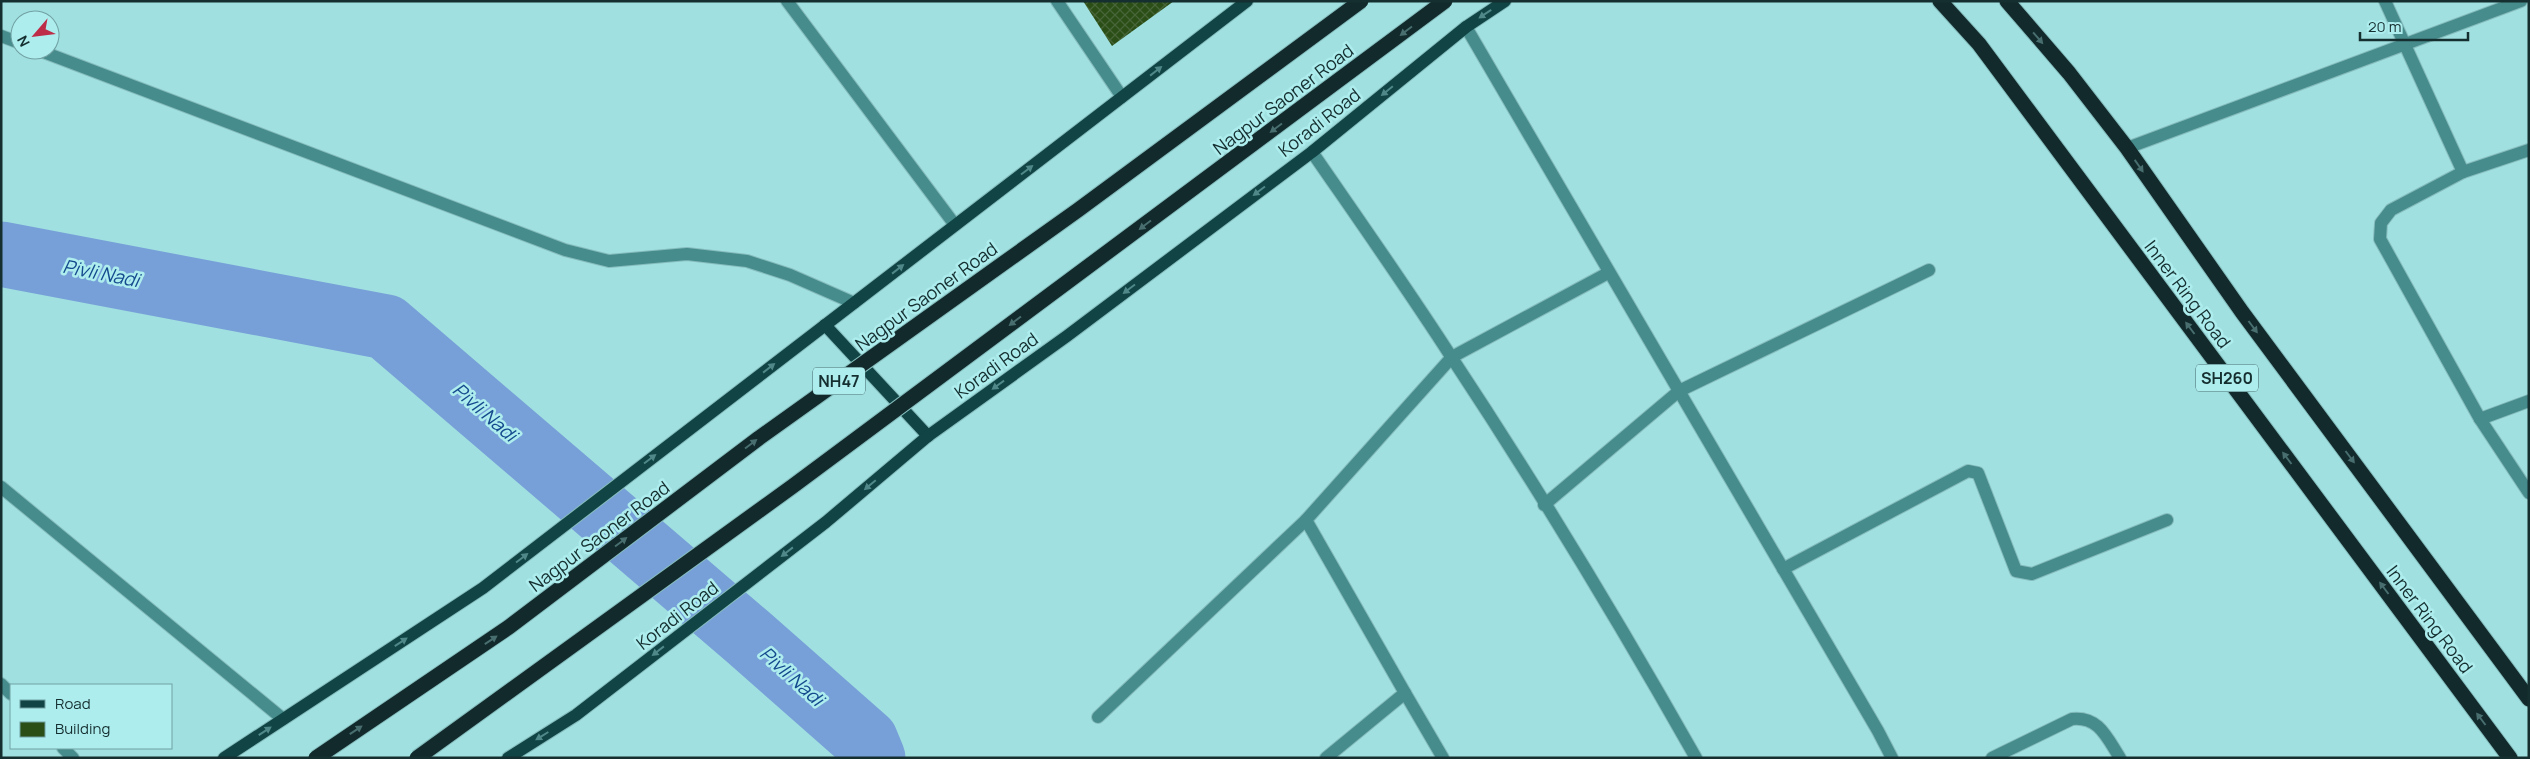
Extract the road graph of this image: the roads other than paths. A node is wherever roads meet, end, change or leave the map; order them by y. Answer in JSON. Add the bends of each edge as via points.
{"nodes":[{"id":1,"x":787,"y":1,"type":"edge"},
{"id":2,"x":1057,"y":1,"type":"edge"},
{"id":3,"x":1247,"y":1,"type":"edge"},
{"id":4,"x":1361,"y":1,"type":"edge"},
{"id":5,"x":1445,"y":1,"type":"edge"},
{"id":6,"x":1505,"y":1,"type":"edge"},
{"id":7,"x":1940,"y":1,"type":"edge"},
{"id":8,"x":2007,"y":1,"type":"edge"},
{"id":9,"x":2385,"y":1,"type":"edge"},
{"id":10,"x":2520,"y":1,"type":"edge"},
{"id":11,"x":1466,"y":28,"type":"junction"},
{"id":12,"x":2405,"y":44,"type":"junction"},
{"id":13,"x":60,"y":58,"type":"edge"},
{"id":14,"x":1122,"y":97,"type":"junction"},
{"id":15,"x":2126,"y":148,"type":"junction"},
{"id":16,"x":2529,"y":150,"type":"edge"},
{"id":17,"x":1312,"y":152,"type":"junction"},
{"id":18,"x":2463,"y":172,"type":"junction"},
{"id":19,"x":955,"y":225,"type":"junction"},
{"id":20,"x":1929,"y":270,"type":"dead end"},
{"id":21,"x":1608,"y":273,"type":"junction"},
{"id":22,"x":854,"y":303,"type":"junction"},
{"id":23,"x":826,"y":325,"type":"junction"},
{"id":24,"x":1452,"y":358,"type":"junction"},
{"id":25,"x":1679,"y":392,"type":"junction"},
{"id":26,"x":2529,"y":401,"type":"edge"},
{"id":27,"x":2480,"y":419,"type":"junction"},
{"id":28,"x":928,"y":436,"type":"junction"},
{"id":29,"x":1,"y":487,"type":"edge"},
{"id":30,"x":2529,"y":493,"type":"edge"},
{"id":31,"x":1544,"y":505,"type":"junction"},
{"id":32,"x":1306,"y":520,"type":"junction"},
{"id":33,"x":2168,"y":520,"type":"dead end"},
{"id":34,"x":1783,"y":569,"type":"junction"},
{"id":35,"x":1,"y":684,"type":"edge"},
{"id":36,"x":10,"y":693,"type":"edge"},
{"id":37,"x":1406,"y":693,"type":"junction"},
{"id":38,"x":2529,"y":699,"type":"edge"},
{"id":39,"x":1098,"y":717,"type":"dead end"},
{"id":40,"x":283,"y":719,"type":"junction"},
{"id":41,"x":64,"y":749,"type":"edge"},
{"id":42,"x":73,"y":758,"type":"edge"},
{"id":43,"x":224,"y":758,"type":"edge"},
{"id":44,"x":316,"y":758,"type":"edge"},
{"id":45,"x":417,"y":758,"type":"edge"},
{"id":46,"x":508,"y":758,"type":"edge"},
{"id":47,"x":1326,"y":758,"type":"edge"},
{"id":48,"x":1442,"y":758,"type":"edge"},
{"id":49,"x":1696,"y":758,"type":"edge"},
{"id":50,"x":1892,"y":758,"type":"edge"},
{"id":51,"x":1992,"y":758,"type":"edge"},
{"id":52,"x":2120,"y":758,"type":"edge"},
{"id":53,"x":2510,"y":758,"type":"edge"}],
"edges":[{"from":1,"to":19,"type":"street"},
{"from":2,"to":14,"type":"street"},
{"from":14,"to":3,"type":"main road","one_way":true},
{"from":44,"to":4,"type":"highway","name":"Nagpur Saoner Road","number":"NH47","one_way":true,"bridge":true,"via":[[509,627],[759,438],[1070,216]]},
{"from":5,"to":45,"type":"highway","name":"Nagpur Saoner Road","one_way":true,"bridge":true,"via":[[793,486]]},
{"from":6,"to":11,"type":"main road","name":"Koradi Road","one_way":true},
{"from":53,"to":7,"type":"highway","name":"Inner Ring Road","number":"SH260","one_way":true,"via":[[1979,44]]},
{"from":8,"to":15,"type":"highway","name":"Inner Ring Road","number":"SH260","one_way":true,"via":[[2069,73]]},
{"from":9,"to":12,"type":"street"},
{"from":10,"to":12,"type":"street"},
{"from":11,"to":17,"type":"main road","name":"Koradi Road","one_way":true},
{"from":11,"to":21,"type":"street"},
{"from":12,"to":15,"type":"street"},
{"from":12,"to":18,"type":"street"},
{"from":13,"to":22,"type":"street","via":[[565,250],[609,260],[687,254],[747,261],[790,275]]},
{"from":19,"to":14,"type":"main road","one_way":true},
{"from":15,"to":38,"type":"highway","name":"Inner Ring Road","number":"SH260","one_way":true,"via":[[2242,312]]},
{"from":16,"to":18,"type":"street"},
{"from":17,"to":24,"type":"street"},
{"from":17,"to":28,"type":"main road","name":"Koradi Road","one_way":true},
{"from":18,"to":27,"type":"street","via":[[2391,210],[2381,224],[2380,239]]},
{"from":22,"to":19,"type":"main road","one_way":true},
{"from":20,"to":25,"type":"street"},
{"from":21,"to":24,"type":"street"},
{"from":21,"to":25,"type":"street"},
{"from":22,"to":23,"type":"main road"},
{"from":23,"to":28,"type":"main road"},
{"from":40,"to":23,"type":"main road","one_way":true,"via":[[483,588]]},
{"from":24,"to":31,"type":"street"},
{"from":24,"to":32,"type":"street"},
{"from":25,"to":31,"type":"street"},
{"from":25,"to":34,"type":"street"},
{"from":26,"to":27,"type":"street"},
{"from":27,"to":30,"type":"street"},
{"from":28,"to":46,"type":"main road","name":"Koradi Road","one_way":true,"via":[[826,522],[576,714]]},
{"from":29,"to":40,"type":"street"},
{"from":31,"to":49,"type":"street"},
{"from":32,"to":37,"type":"street"},
{"from":32,"to":39,"type":"street"},
{"from":33,"to":34,"type":"street","via":[[2032,574],[2016,571],[1978,473],[1968,471]]},
{"from":34,"to":50,"type":"street"},
{"from":35,"to":36,"type":"street"},
{"from":37,"to":47,"type":"street"},
{"from":37,"to":48,"type":"street"},
{"from":43,"to":40,"type":"main road","one_way":true},
{"from":41,"to":42,"type":"street"},
{"from":51,"to":52,"type":"street","via":[[2072,719],[2084,718],[2098,725]]}]}
